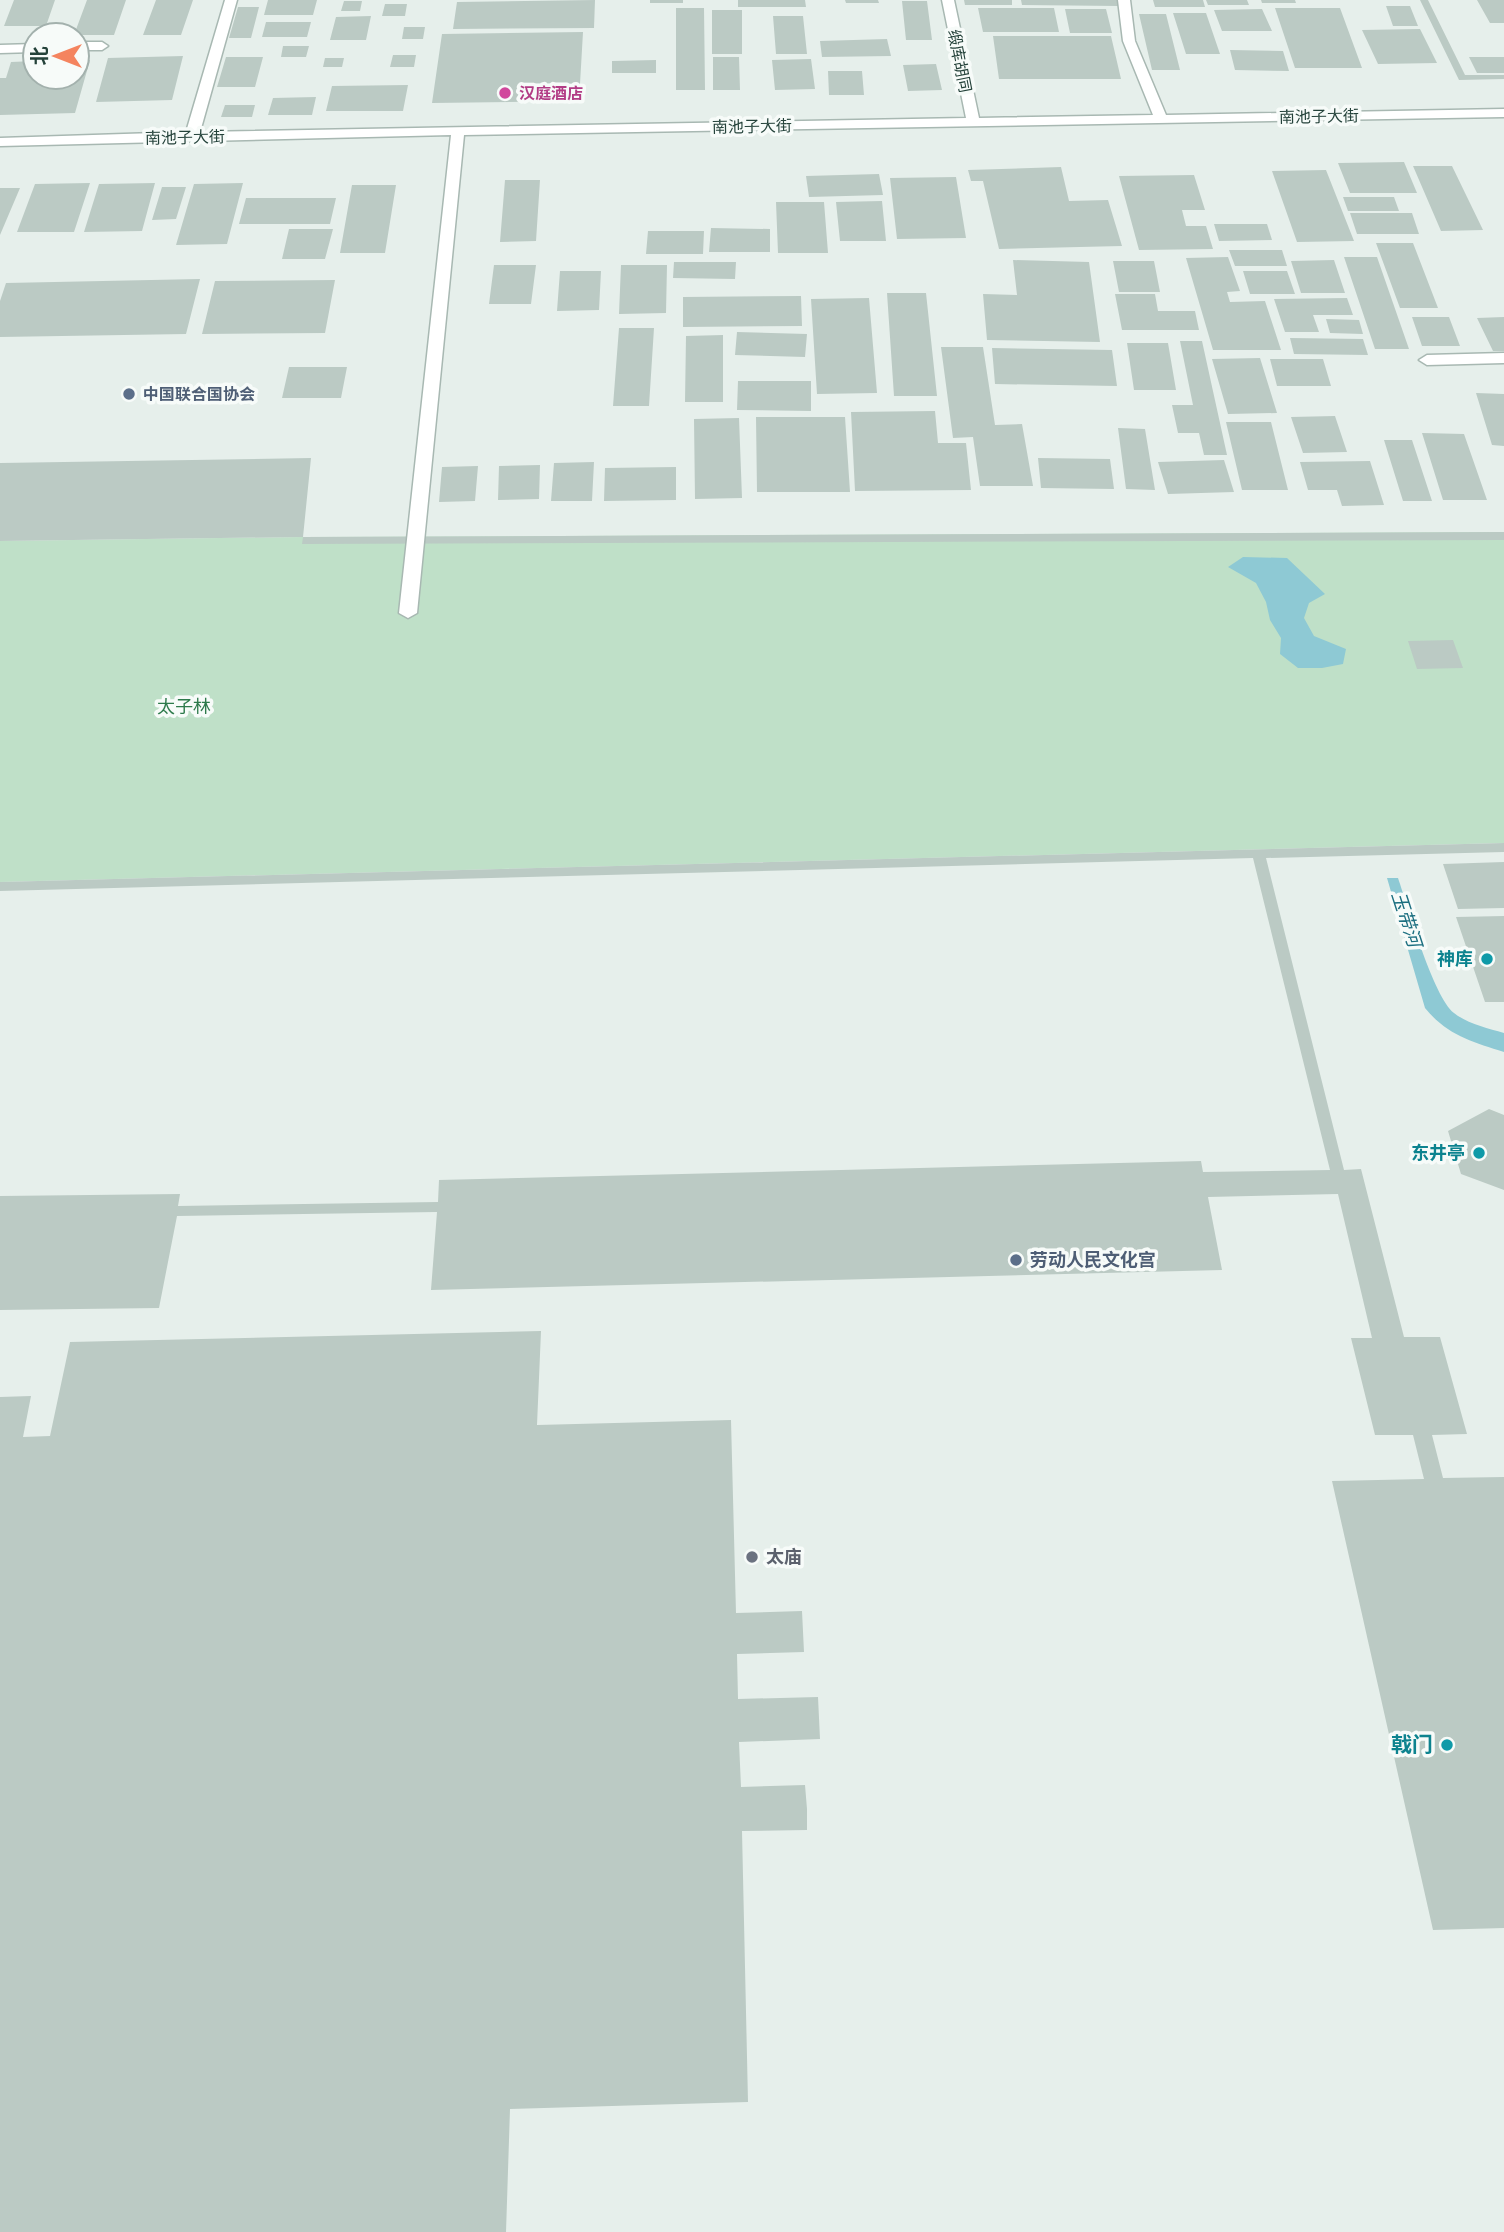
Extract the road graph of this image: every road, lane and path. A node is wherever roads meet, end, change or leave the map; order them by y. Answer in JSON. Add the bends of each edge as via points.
{"nodes":[{"id":1,"x":231,"y":0,"type":"edge"},
{"id":2,"x":948,"y":0,"type":"edge"},
{"id":3,"x":1124,"y":0,"type":"edge"},
{"id":4,"x":91,"y":46,"type":"edge"},
{"id":5,"x":102,"y":46,"type":"dead end"},
{"id":6,"x":21,"y":48,"type":"edge"},
{"id":7,"x":0,"y":49,"type":"edge"},
{"id":8,"x":1504,"y":113,"type":"edge"},
{"id":9,"x":1161,"y":119,"type":"junction"},
{"id":10,"x":973,"y":122,"type":"junction"},
{"id":11,"x":458,"y":131,"type":"junction"},
{"id":12,"x":192,"y":136,"type":"junction"},
{"id":13,"x":0,"y":142,"type":"edge"},
{"id":14,"x":1504,"y":358,"type":"edge"},
{"id":15,"x":1427,"y":360,"type":"dead end"},
{"id":16,"x":408,"y":613,"type":"dead end"}],
"edges":[{"from":1,"to":12,"type":"street"},
{"from":2,"to":10,"type":"street","name":"缎库胡同"},
{"from":3,"to":9,"type":"street","via":[[1129,41]]},
{"from":4,"to":5,"type":"street"},
{"from":6,"to":7,"type":"street"},
{"from":8,"to":9,"type":"street","name":"南池子大街"},
{"from":9,"to":10,"type":"street","name":"南池子大街"},
{"from":10,"to":11,"type":"street","name":"南池子大街"},
{"from":11,"to":12,"type":"street","name":"南池子大街"},
{"from":11,"to":16,"type":"street"},
{"from":12,"to":13,"type":"street","name":"南池子大街"},
{"from":14,"to":15,"type":"street"}]}
